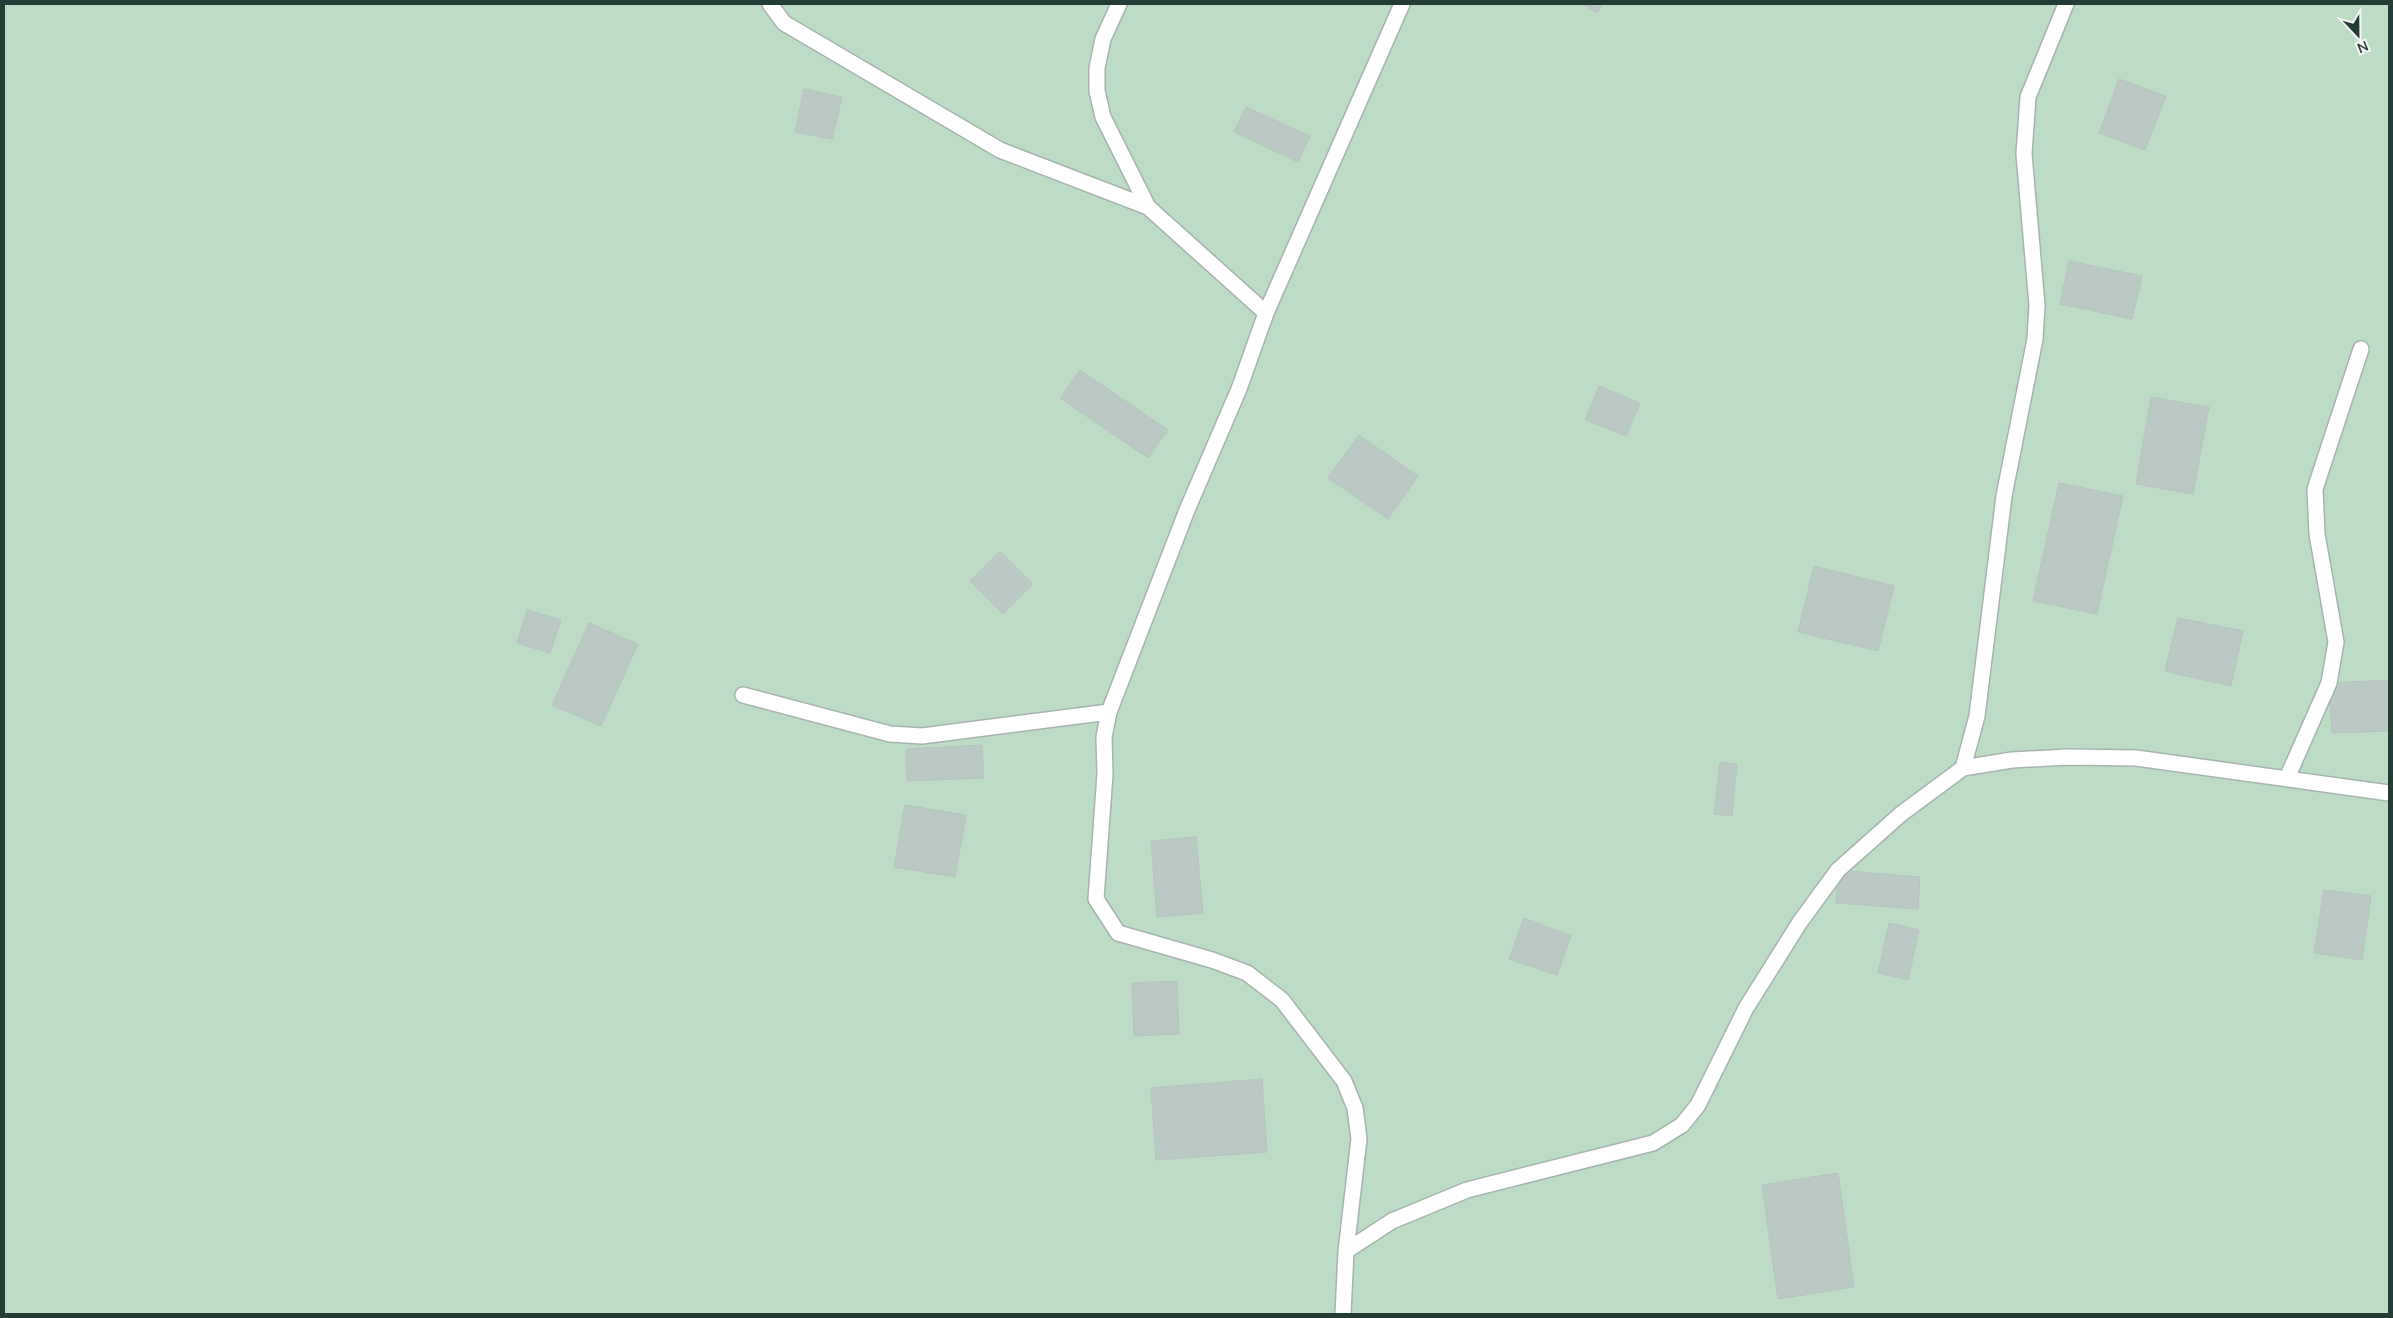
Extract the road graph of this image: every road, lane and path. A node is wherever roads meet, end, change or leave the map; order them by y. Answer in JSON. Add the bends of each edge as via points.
{"nodes":[{"id":1,"x":770,"y":4,"type":"edge"},
{"id":2,"x":1119,"y":4,"type":"edge"},
{"id":3,"x":1402,"y":4,"type":"edge"},
{"id":4,"x":2066,"y":4,"type":"edge"},
{"id":5,"x":1148,"y":206,"type":"junction"},
{"id":6,"x":1266,"y":313,"type":"junction"},
{"id":7,"x":2361,"y":349,"type":"dead end"},
{"id":8,"x":743,"y":695,"type":"dead end"},
{"id":9,"x":1109,"y":712,"type":"junction"},
{"id":10,"x":1963,"y":768,"type":"junction"},
{"id":11,"x":2287,"y":778,"type":"junction"},
{"id":12,"x":2389,"y":793,"type":"edge"},
{"id":13,"x":1346,"y":1251,"type":"junction"},
{"id":14,"x":1343,"y":1314,"type":"edge"}],
"edges":[{"from":1,"to":5,"type":"street","via":[[784,23],[1000,150]]},
{"from":2,"to":5,"type":"street","via":[[1103,39],[1097,68],[1097,91],[1103,117]]},
{"from":3,"to":6,"type":"street"},
{"from":4,"to":10,"type":"street","via":[[2028,97],[2024,154],[2037,305],[2035,339],[2004,496],[1978,716]]},
{"from":5,"to":6,"type":"street"},
{"from":6,"to":9,"type":"street","via":[[1239,389],[1187,510]]},
{"from":7,"to":11,"type":"street","via":[[2315,489],[2317,534],[2336,642],[2329,683]]},
{"from":8,"to":9,"type":"street","via":[[890,734],[922,736]]},
{"from":9,"to":13,"type":"street","via":[[1104,737],[1105,774],[1096,899],[1118,933],[1247,973],[1282,1000],[1344,1081],[1355,1108],[1359,1139]]},
{"from":10,"to":11,"type":"street","via":[[2012,760],[2136,758]]},
{"from":10,"to":13,"type":"street","via":[[1901,814],[1838,870],[1800,922],[1746,1008],[1698,1105],[1682,1125],[1653,1143],[1467,1190],[1392,1221]]},
{"from":11,"to":12,"type":"street"},
{"from":13,"to":14,"type":"street"}]}
